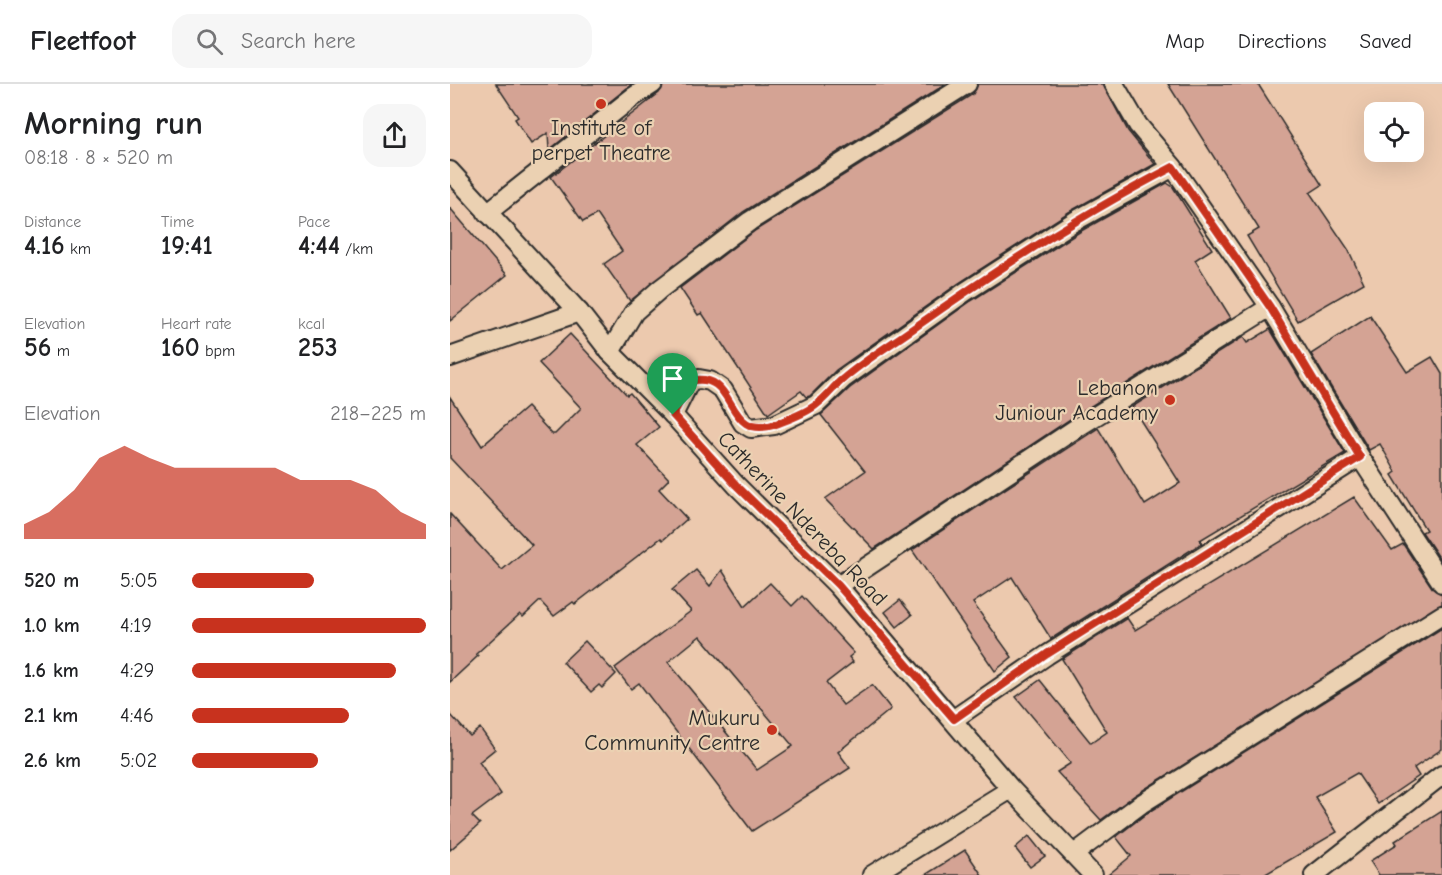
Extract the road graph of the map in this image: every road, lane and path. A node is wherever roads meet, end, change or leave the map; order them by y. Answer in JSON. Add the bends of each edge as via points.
{"nodes":[{"id":1,"x":653,"y":84,"type":"edge"},
{"id":2,"x":967,"y":84,"type":"edge"},
{"id":3,"x":1113,"y":84,"type":"edge"},
{"id":4,"x":1173,"y":167,"type":"junction"},
{"id":5,"x":450,"y":171,"type":"edge"},
{"id":6,"x":486,"y":213,"type":"junction"},
{"id":7,"x":1270,"y":307,"type":"junction"},
{"id":8,"x":579,"y":312,"type":"junction"},
{"id":9,"x":452,"y":352,"type":"edge"},
{"id":10,"x":610,"y":352,"type":"junction"},
{"id":11,"x":673,"y":415,"type":"junction"},
{"id":12,"x":1360,"y":457,"type":"junction"},
{"id":13,"x":1442,"y":583,"type":"edge"},
{"id":14,"x":838,"y":585,"type":"junction"},
{"id":15,"x":1442,"y":615,"type":"edge"},
{"id":16,"x":954,"y":719,"type":"junction"},
{"id":17,"x":1442,"y":775,"type":"edge"},
{"id":18,"x":1011,"y":789,"type":"junction"},
{"id":19,"x":1074,"y":854,"type":"junction"},
{"id":20,"x":872,"y":875,"type":"edge"},
{"id":21,"x":1093,"y":875,"type":"edge"},
{"id":22,"x":1314,"y":875,"type":"edge"}],
"edges":[{"from":1,"to":6,"type":"street"},
{"from":2,"to":10,"type":"street","via":[[750,221],[714,248],[634,312]]},
{"from":3,"to":4,"type":"street","via":[[1138,125]]},
{"from":4,"to":7,"type":"street"},
{"from":4,"to":11,"type":"street","via":[[1075,221],[965,292],[843,379],[816,405],[774,425],[751,428],[743,423],[723,390],[699,379],[690,381]]},
{"from":5,"to":6,"type":"street","name":"Catherine Ndereba Road"},
{"from":6,"to":8,"type":"street","name":"Catherine Ndereba Road"},
{"from":7,"to":12,"type":"street"},
{"from":7,"to":14,"type":"street"},
{"from":8,"to":9,"type":"street"},
{"from":8,"to":10,"type":"street","name":"Catherine Ndereba Road"},
{"from":10,"to":11,"type":"street","name":"Catherine Ndereba Road"},
{"from":11,"to":14,"type":"street","name":"Catherine Ndereba Road","via":[[736,485]]},
{"from":12,"to":13,"type":"street"},
{"from":12,"to":16,"type":"street","via":[[1047,654]]},
{"from":14,"to":16,"type":"street","name":"Catherine Ndereba Road"},
{"from":15,"to":19,"type":"street","via":[[1141,804]]},
{"from":16,"to":18,"type":"street","name":"Catherine Ndereba Road"},
{"from":17,"to":22,"type":"street"},
{"from":18,"to":19,"type":"street","name":"Catherine Ndereba Road"},
{"from":18,"to":20,"type":"street"},
{"from":19,"to":21,"type":"street","name":"Catherine Ndereba Road"}]}
